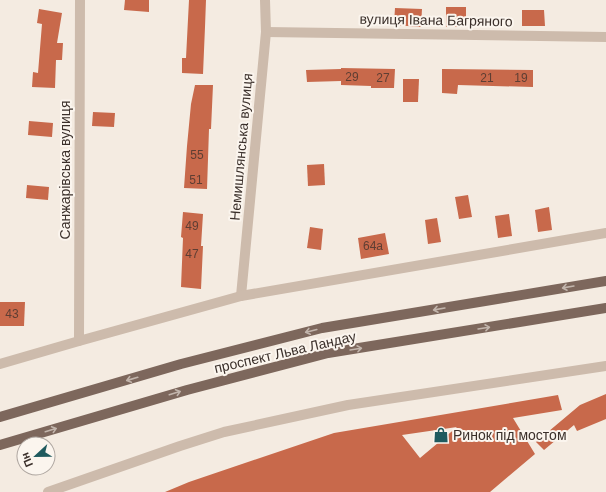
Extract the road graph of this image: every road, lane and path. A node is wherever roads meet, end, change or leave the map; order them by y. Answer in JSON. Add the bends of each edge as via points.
{"nodes":[{"id":1,"x":80,"y":0,"type":"edge"},
{"id":2,"x":266,"y":0,"type":"edge"},
{"id":3,"x":266,"y":32,"type":"junction"},
{"id":4,"x":606,"y":37,"type":"edge"},
{"id":5,"x":606,"y":233,"type":"edge"},
{"id":6,"x":606,"y":281,"type":"edge"},
{"id":7,"x":242,"y":296,"type":"junction"},
{"id":8,"x":606,"y":308,"type":"edge"},
{"id":9,"x":79,"y":341,"type":"junction"},
{"id":10,"x":0,"y":364,"type":"edge"},
{"id":11,"x":606,"y":366,"type":"edge"},
{"id":12,"x":0,"y":417,"type":"edge"},
{"id":13,"x":0,"y":445,"type":"edge"},
{"id":14,"x":48,"y":492,"type":"edge"}],
"edges":[{"from":1,"to":9,"type":"street","name":"Санжарівська вулиця"},
{"from":2,"to":3,"type":"street","name":"Немишлянська вулиця"},
{"from":3,"to":4,"type":"street","name":"вулиця Івана Багряного"},
{"from":3,"to":7,"type":"street","name":"Немишлянська вулиця"},
{"from":5,"to":7,"type":"street"},
{"from":6,"to":12,"type":"main road","name":"проспект Льва Ландау","one_way":true,"via":[[322,328],[181,364]]},
{"from":7,"to":9,"type":"street"},
{"from":13,"to":8,"type":"main road","name":"проспект Льва Ландау","one_way":true,"via":[[187,390],[328,353]]},
{"from":9,"to":10,"type":"street"},
{"from":11,"to":14,"type":"street","via":[[348,404],[232,430]]}]}
